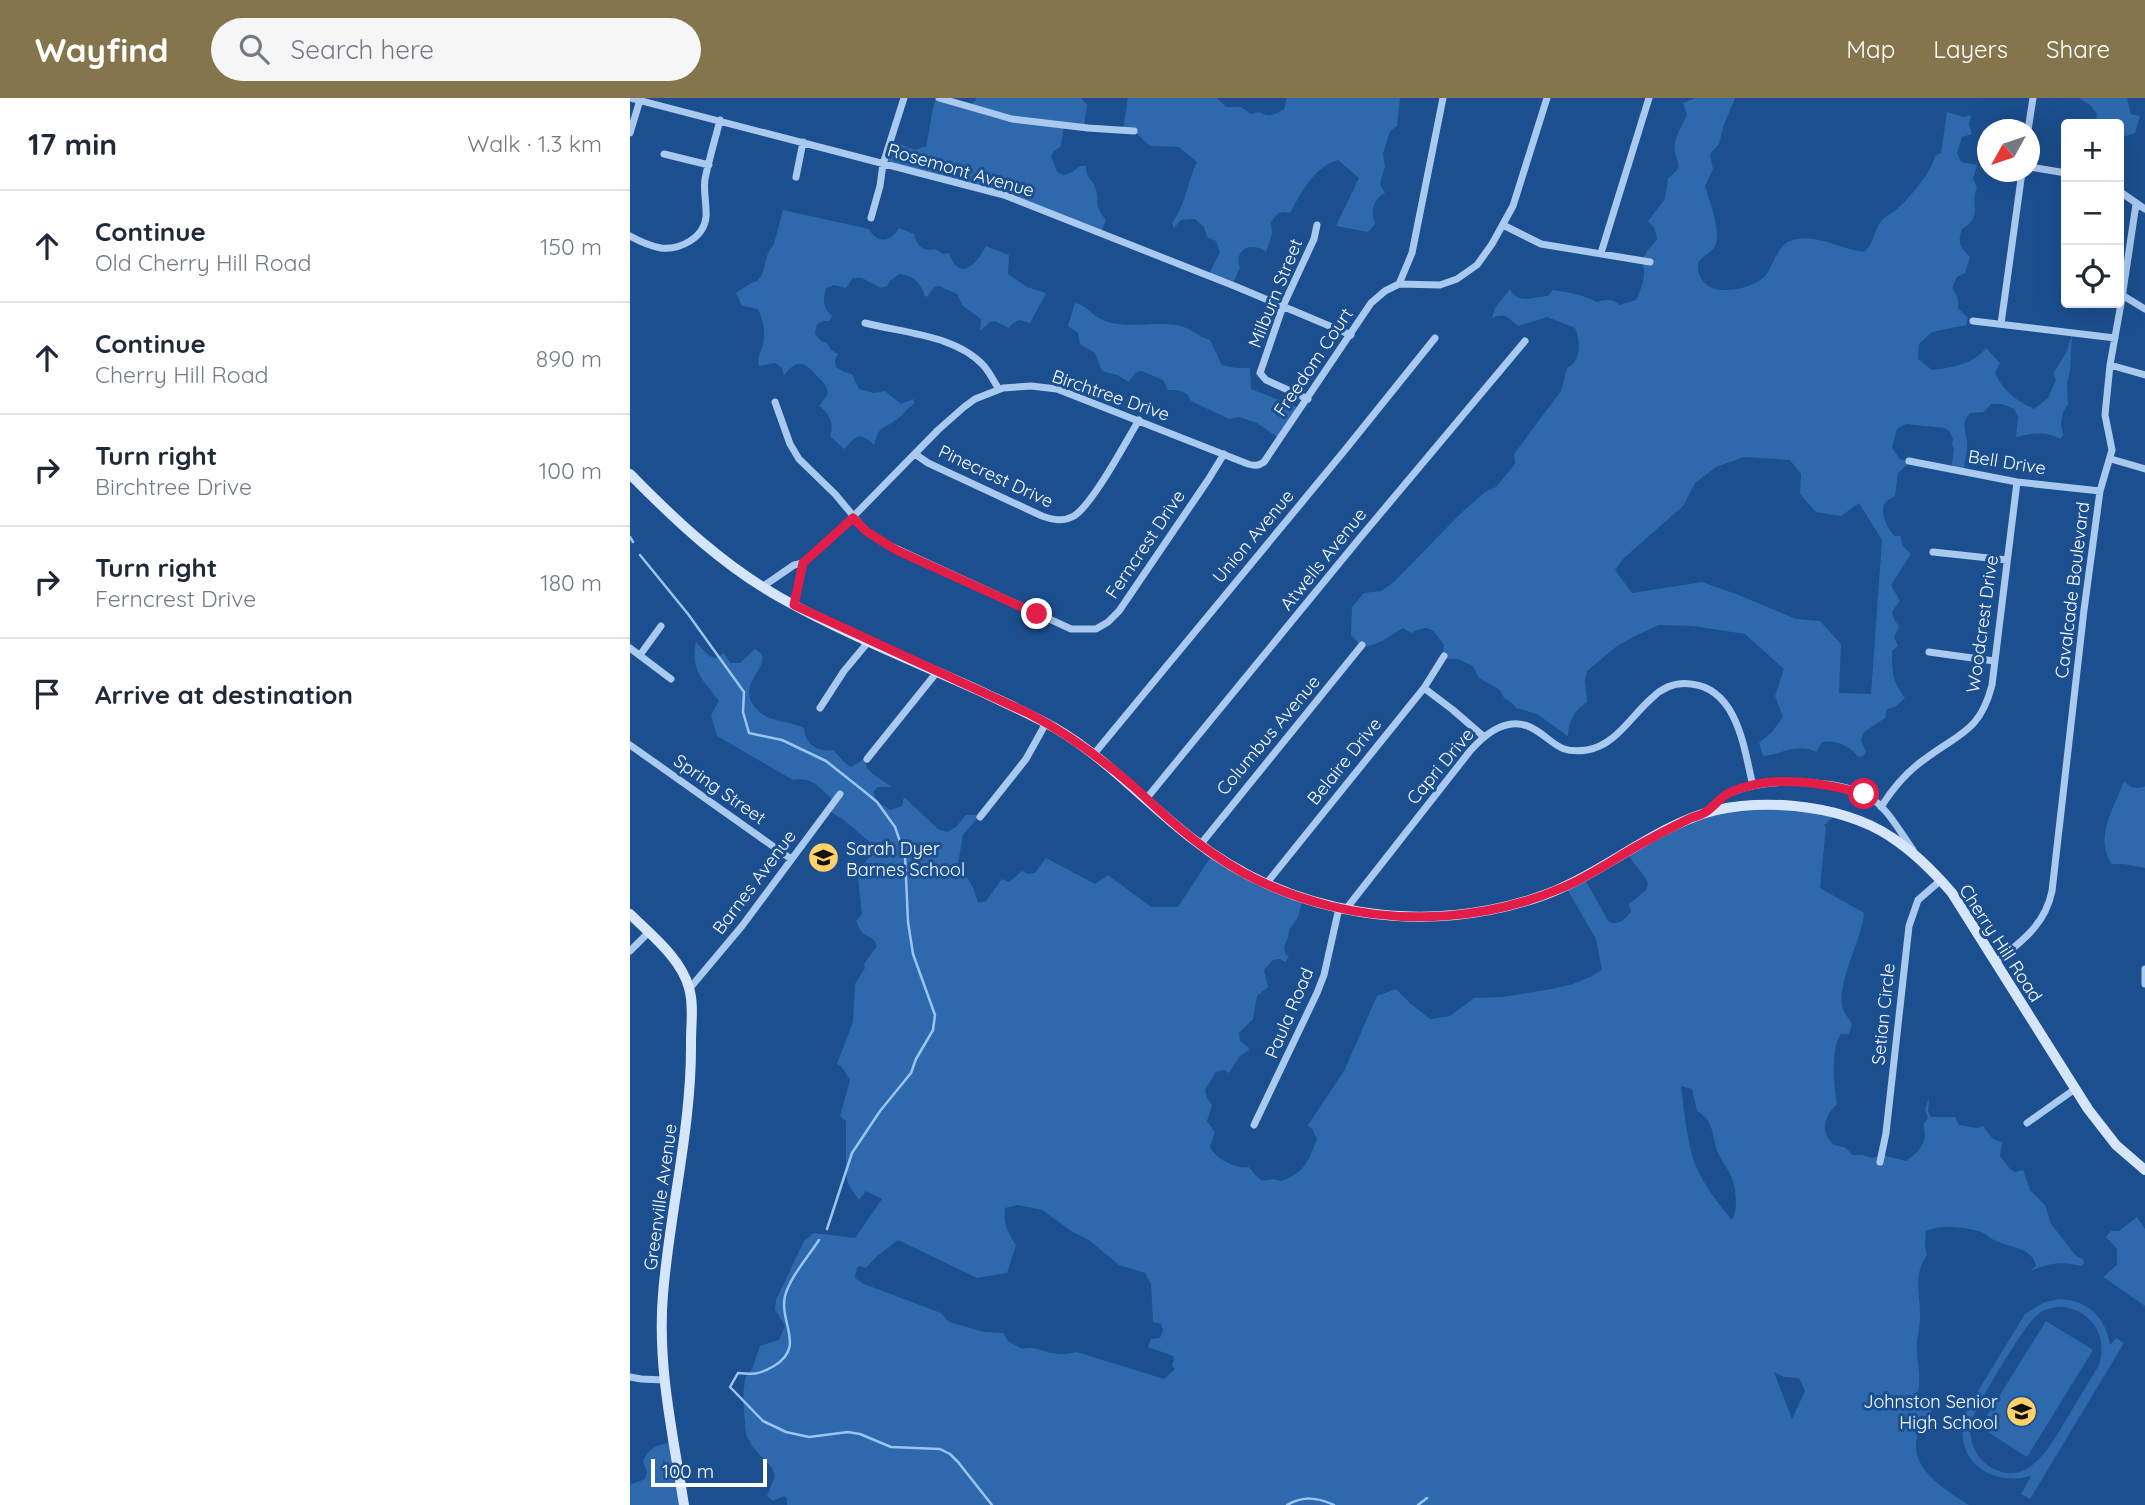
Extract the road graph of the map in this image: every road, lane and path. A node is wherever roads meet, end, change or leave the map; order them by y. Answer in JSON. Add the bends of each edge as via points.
{"nodes":[{"id":1,"x":630,"y":98,"type":"edge"},
{"id":2,"x":904,"y":98,"type":"edge"},
{"id":3,"x":939,"y":98,"type":"edge"},
{"id":4,"x":1443,"y":98,"type":"edge"},
{"id":5,"x":1547,"y":98,"type":"edge"},
{"id":6,"x":1648,"y":98,"type":"edge"},
{"id":7,"x":2033,"y":98,"type":"edge"},
{"id":8,"x":640,"y":100,"type":"junction"},
{"id":9,"x":2030,"y":119,"type":"edge"},
{"id":10,"x":720,"y":120,"type":"junction"},
{"id":11,"x":1134,"y":131,"type":"dead end"},
{"id":12,"x":630,"y":134,"type":"edge"},
{"id":13,"x":803,"y":142,"type":"junction"},
{"id":14,"x":664,"y":154,"type":"dead end"},
{"id":15,"x":883,"y":164,"type":"junction"},
{"id":16,"x":709,"y":165,"type":"junction"},
{"id":17,"x":2040,"y":169,"type":"edge"},
{"id":18,"x":2061,"y":172,"type":"edge"},
{"id":19,"x":796,"y":177,"type":"dead end"},
{"id":20,"x":2021,"y":182,"type":"edge"},
{"id":21,"x":2124,"y":195,"type":"edge"},
{"id":22,"x":2136,"y":204,"type":"junction"},
{"id":23,"x":2145,"y":209,"type":"edge"},
{"id":24,"x":871,"y":218,"type":"dead end"},
{"id":25,"x":1317,"y":225,"type":"dead end"},
{"id":26,"x":1503,"y":225,"type":"junction"},
{"id":27,"x":630,"y":236,"type":"edge"},
{"id":28,"x":1601,"y":253,"type":"junction"},
{"id":29,"x":1650,"y":262,"type":"dead end"},
{"id":30,"x":2124,"y":282,"type":"edge"},
{"id":31,"x":1399,"y":284,"type":"junction"},
{"id":32,"x":2124,"y":296,"type":"edge"},
{"id":33,"x":1283,"y":306,"type":"junction"},
{"id":34,"x":2120,"y":308,"type":"edge"},
{"id":35,"x":2145,"y":309,"type":"edge"},
{"id":36,"x":1973,"y":321,"type":"dead end"},
{"id":37,"x":865,"y":323,"type":"dead end"},
{"id":38,"x":2001,"y":324,"type":"junction"},
{"id":39,"x":1351,"y":335,"type":"junction"},
{"id":40,"x":1435,"y":338,"type":"dead end"},
{"id":41,"x":2115,"y":338,"type":"junction"},
{"id":42,"x":1525,"y":341,"type":"dead end"},
{"id":43,"x":2110,"y":365,"type":"junction"},
{"id":44,"x":2145,"y":375,"type":"edge"},
{"id":45,"x":999,"y":389,"type":"junction"},
{"id":46,"x":1308,"y":399,"type":"junction"},
{"id":47,"x":775,"y":402,"type":"dead end"},
{"id":48,"x":1139,"y":420,"type":"junction"},
{"id":49,"x":915,"y":454,"type":"junction"},
{"id":50,"x":1224,"y":454,"type":"junction"},
{"id":51,"x":2111,"y":459,"type":"junction"},
{"id":52,"x":1909,"y":460,"type":"dead end"},
{"id":53,"x":1260,"y":465,"type":"joint"},
{"id":54,"x":2145,"y":469,"type":"edge"},
{"id":55,"x":631,"y":474,"type":"edge"},
{"id":56,"x":2017,"y":482,"type":"junction"},
{"id":57,"x":2100,"y":491,"type":"junction"},
{"id":58,"x":853,"y":518,"type":"junction"},
{"id":59,"x":1933,"y":552,"type":"dead end"},
{"id":60,"x":2007,"y":560,"type":"junction"},
{"id":61,"x":803,"y":563,"type":"junction"},
{"id":62,"x":762,"y":587,"type":"junction"},
{"id":63,"x":794,"y":605,"type":"junction"},
{"id":64,"x":661,"y":626,"type":"dead end"},
{"id":65,"x":869,"y":641,"type":"junction"},
{"id":66,"x":1362,"y":645,"type":"dead end"},
{"id":67,"x":630,"y":648,"type":"edge"},
{"id":68,"x":1929,"y":652,"type":"dead end"},
{"id":69,"x":640,"y":656,"type":"junction"},
{"id":70,"x":1444,"y":656,"type":"dead end"},
{"id":71,"x":1994,"y":661,"type":"junction"},
{"id":72,"x":937,"y":672,"type":"junction"},
{"id":73,"x":671,"y":679,"type":"dead end"},
{"id":74,"x":1424,"y":688,"type":"junction"},
{"id":75,"x":820,"y":708,"type":"dead end"},
{"id":76,"x":1046,"y":723,"type":"junction"},
{"id":77,"x":1483,"y":736,"type":"junction"},
{"id":78,"x":630,"y":745,"type":"edge"},
{"id":79,"x":1094,"y":754,"type":"junction"},
{"id":80,"x":867,"y":758,"type":"dead end"},
{"id":81,"x":1753,"y":786,"type":"junction"},
{"id":82,"x":840,"y":794,"type":"dead end"},
{"id":83,"x":1146,"y":799,"type":"junction"},
{"id":84,"x":1881,"y":807,"type":"junction"},
{"id":85,"x":1705,"y":813,"type":"junction"},
{"id":86,"x":980,"y":817,"type":"dead end"},
{"id":87,"x":1200,"y":845,"type":"junction"},
{"id":88,"x":792,"y":859,"type":"junction"},
{"id":89,"x":1919,"y":860,"type":"junction"},
{"id":90,"x":1941,"y":880,"type":"junction"},
{"id":91,"x":1266,"y":884,"type":"junction"},
{"id":92,"x":1343,"y":908,"type":"junction"},
{"id":93,"x":630,"y":914,"type":"edge"},
{"id":94,"x":648,"y":933,"type":"junction"},
{"id":95,"x":630,"y":951,"type":"edge"},
{"id":96,"x":1996,"y":962,"type":"junction"},
{"id":97,"x":2145,"y":969,"type":"edge"},
{"id":98,"x":2145,"y":984,"type":"edge"},
{"id":99,"x":690,"y":988,"type":"junction"},
{"id":100,"x":2075,"y":1089,"type":"junction"},
{"id":101,"x":2027,"y":1123,"type":"dead end"},
{"id":102,"x":1254,"y":1125,"type":"dead end"},
{"id":103,"x":1880,"y":1163,"type":"dead end"},
{"id":104,"x":2145,"y":1170,"type":"edge"},
{"id":105,"x":630,"y":1377,"type":"edge"},
{"id":106,"x":663,"y":1380,"type":"junction"},
{"id":107,"x":684,"y":1505,"type":"edge"}],
"edges":[{"from":1,"to":8,"type":"street","name":"Rosemont Avenue"},
{"from":2,"to":15,"type":"street"},
{"from":3,"to":11,"type":"street","via":[[1012,119]]},
{"from":4,"to":31,"type":"street","via":[[1412,253]]},
{"from":5,"to":26,"type":"street"},
{"from":6,"to":28,"type":"street"},
{"from":7,"to":9,"type":"street"},
{"from":8,"to":10,"type":"street","name":"Rosemont Avenue"},
{"from":8,"to":12,"type":"street"},
{"from":10,"to":13,"type":"street","name":"Rosemont Avenue"},
{"from":10,"to":16,"type":"street"},
{"from":13,"to":15,"type":"street","name":"Rosemont Avenue"},
{"from":13,"to":19,"type":"street"},
{"from":14,"to":16,"type":"street"},
{"from":15,"to":24,"type":"street"},
{"from":15,"to":33,"type":"street","name":"Rosemont Avenue","via":[[1004,195]]},
{"from":16,"to":27,"type":"street","via":[[705,220],[694,238],[675,247],[660,247]]},
{"from":17,"to":18,"type":"street"},
{"from":20,"to":38,"type":"street"},
{"from":21,"to":22,"type":"street"},
{"from":22,"to":23,"type":"street"},
{"from":22,"to":30,"type":"street","name":"Cavalcade Boulevard"},
{"from":25,"to":33,"type":"street","name":"Milburn Street"},
{"from":26,"to":28,"type":"street","via":[[1541,244]]},
{"from":26,"to":31,"type":"street","via":[[1486,253],[1464,275],[1432,286]]},
{"from":28,"to":29,"type":"street"},
{"from":31,"to":39,"type":"street","name":"Freedom Court","via":[[1371,303]]},
{"from":32,"to":35,"type":"street"},
{"from":33,"to":39,"type":"street","name":"Rosemont Avenue"},
{"from":33,"to":46,"type":"street","name":"Milburn Street","via":[[1260,373]]},
{"from":34,"to":41,"type":"street","name":"Cavalcade Boulevard"},
{"from":36,"to":38,"type":"street"},
{"from":37,"to":45,"type":"street","via":[[952,345],[984,366]]},
{"from":38,"to":41,"type":"street"},
{"from":39,"to":46,"type":"street","name":"Freedom Court"},
{"from":40,"to":79,"type":"street","name":"Union Avenue"},
{"from":41,"to":43,"type":"street","name":"Cavalcade Boulevard"},
{"from":42,"to":83,"type":"street","name":"Atwells Avenue"},
{"from":43,"to":44,"type":"street"},
{"from":43,"to":51,"type":"street","name":"Cavalcade Boulevard","via":[[2105,415]]},
{"from":45,"to":48,"type":"street","name":"Birchtree Drive","via":[[1057,389]]},
{"from":45,"to":49,"type":"street","name":"Birchtree Drive","via":[[964,407]]},
{"from":46,"to":53,"type":"street","name":"Freedom Court"},
{"from":47,"to":58,"type":"street","name":"Ferncrest Drive","via":[[799,459]]},
{"from":48,"to":49,"type":"street","name":"Pinecrest Drive","via":[[1086,503],[1066,519],[1042,516]]},
{"from":48,"to":50,"type":"street","name":"Birchtree Drive"},
{"from":49,"to":58,"type":"street","name":"Birchtree Drive"},
{"from":50,"to":53,"type":"street","name":"Birchtree Drive"},
{"from":50,"to":58,"type":"street","name":"Ferncrest Drive","via":[[1125,603],[1096,629],[1071,629],[896,550]]},
{"from":51,"to":54,"type":"street"},
{"from":51,"to":57,"type":"street","name":"Cavalcade Boulevard"},
{"from":52,"to":56,"type":"street","name":"Bell Drive"},
{"from":55,"to":62,"type":"main road","name":"Cherry Hill Road","via":[[700,541]]},
{"from":56,"to":57,"type":"street","name":"Bell Drive"},
{"from":56,"to":60,"type":"street","name":"Woodcrest Drive"},
{"from":57,"to":96,"type":"street","name":"Cavalcade Boulevard","via":[[2050,900],[2031,934]]},
{"from":58,"to":61,"type":"street","name":"Birchtree Drive"},
{"from":59,"to":60,"type":"street"},
{"from":60,"to":71,"type":"street","name":"Woodcrest Drive"},
{"from":61,"to":62,"type":"street","name":"Birchtree Drive"},
{"from":61,"to":63,"type":"street"},
{"from":62,"to":63,"type":"main road","name":"Cherry Hill Road"},
{"from":63,"to":65,"type":"main road","name":"Cherry Hill Road"},
{"from":64,"to":69,"type":"street"},
{"from":65,"to":72,"type":"main road","name":"Cherry Hill Road"},
{"from":65,"to":75,"type":"street"},
{"from":66,"to":87,"type":"street","name":"Columbus Avenue"},
{"from":67,"to":69,"type":"street"},
{"from":68,"to":71,"type":"street"},
{"from":69,"to":73,"type":"street"},
{"from":70,"to":74,"type":"street","name":"Belaire Drive"},
{"from":71,"to":84,"type":"street","name":"Woodcrest Drive","via":[[1988,702],[1972,727],[1905,775]]},
{"from":72,"to":76,"type":"main road","name":"Cherry Hill Road"},
{"from":72,"to":80,"type":"street"},
{"from":74,"to":77,"type":"street"},
{"from":74,"to":91,"type":"street","name":"Belaire Drive"},
{"from":76,"to":79,"type":"main road","name":"Cherry Hill Road"},
{"from":76,"to":86,"type":"street","via":[[1026,760]]},
{"from":77,"to":81,"type":"street","name":"Capri Drive","via":[[1517,724],[1530,727],[1565,750],[1590,750],[1605,746],[1664,689],[1679,683],[1698,685],[1720,698],[1737,723]]},
{"from":77,"to":92,"type":"street","name":"Capri Drive"},
{"from":78,"to":88,"type":"street","name":"Spring Street"},
{"from":79,"to":83,"type":"main road","name":"Cherry Hill Road"},
{"from":81,"to":84,"type":"street","via":[[1794,782],[1829,786],[1864,794]]},
{"from":81,"to":85,"type":"street","via":[[1723,796]]},
{"from":82,"to":88,"type":"street","name":"Barnes Avenue"},
{"from":83,"to":87,"type":"main road","name":"Cherry Hill Road"},
{"from":84,"to":89,"type":"street"},
{"from":85,"to":89,"type":"main road","name":"Cherry Hill Road","via":[[1752,805],[1829,811],[1889,835]]},
{"from":85,"to":92,"type":"main road","name":"Cherry Hill Road","via":[[1566,886],[1522,902],[1428,917]]},
{"from":87,"to":91,"type":"main road","name":"Cherry Hill Road"},
{"from":88,"to":99,"type":"street","name":"Barnes Avenue"},
{"from":89,"to":90,"type":"main road","name":"Cherry Hill Road"},
{"from":90,"to":96,"type":"main road","name":"Cherry Hill Road"},
{"from":90,"to":103,"type":"street","name":"Setian Circle","via":[[1918,900],[1909,926]]},
{"from":91,"to":92,"type":"main road","name":"Cherry Hill Road"},
{"from":92,"to":102,"type":"street","name":"Paula Road","via":[[1317,993]]},
{"from":93,"to":94,"type":"main road","name":"Greenville Avenue"},
{"from":94,"to":95,"type":"street"},
{"from":94,"to":99,"type":"main road","name":"Greenville Avenue","via":[[671,956]]},
{"from":96,"to":100,"type":"main road","name":"Cherry Hill Road"},
{"from":97,"to":98,"type":"street"},
{"from":99,"to":106,"type":"main road","name":"Greenville Avenue","via":[[690,1095],[663,1294]]},
{"from":100,"to":101,"type":"street"},
{"from":100,"to":104,"type":"main road","name":"Cherry Hill Road","via":[[2108,1137]]},
{"from":105,"to":106,"type":"street"},
{"from":106,"to":107,"type":"main road","name":"Greenville Avenue"}]}
